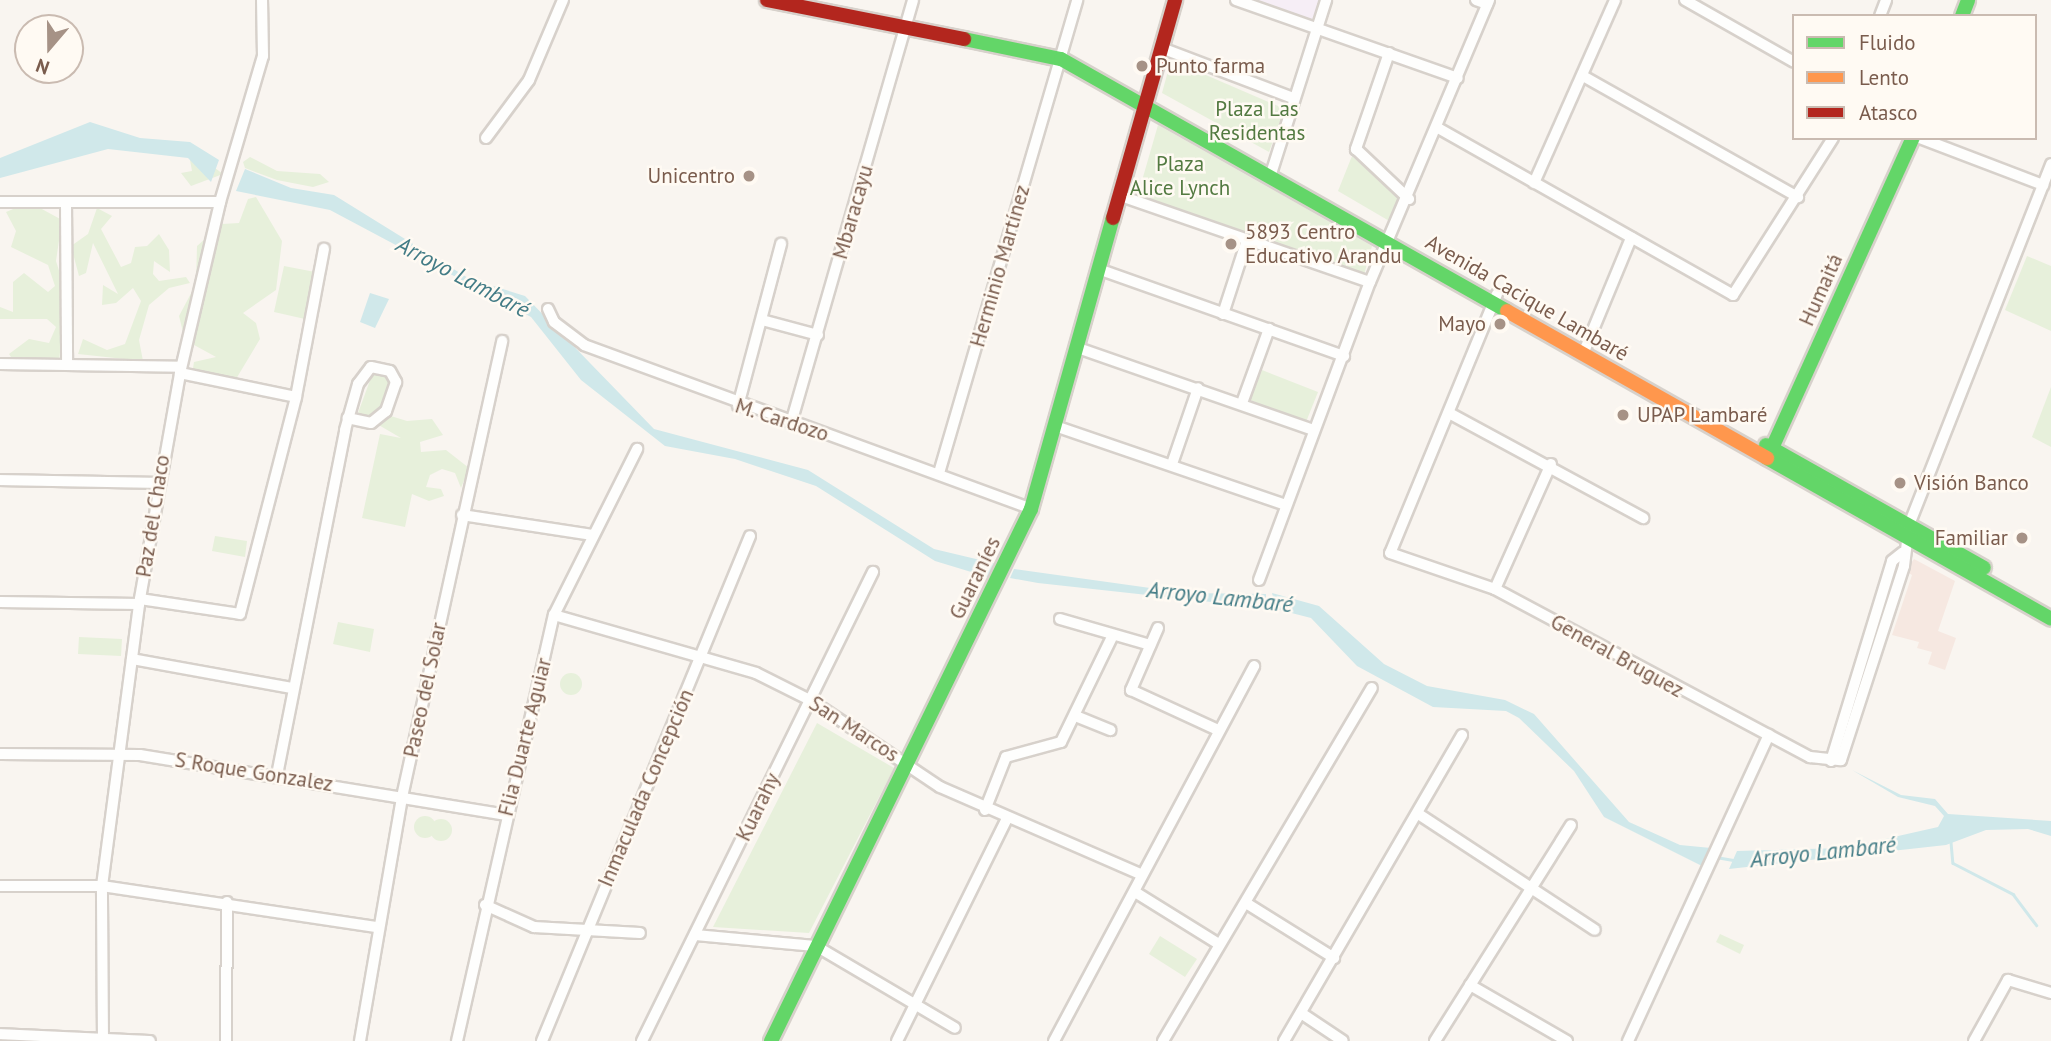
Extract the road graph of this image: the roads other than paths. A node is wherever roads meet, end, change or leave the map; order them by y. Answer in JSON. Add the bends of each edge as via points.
{"nodes":[{"id":1,"x":262,"y":0,"type":"edge"},
{"id":2,"x":563,"y":0,"type":"edge"},
{"id":3,"x":766,"y":0,"type":"edge"},
{"id":4,"x":814,"y":0,"type":"edge"},
{"id":5,"x":913,"y":0,"type":"edge"},
{"id":6,"x":1077,"y":0,"type":"edge"},
{"id":7,"x":1175,"y":0,"type":"edge"},
{"id":8,"x":1236,"y":0,"type":"edge"},
{"id":9,"x":1326,"y":0,"type":"edge"},
{"id":10,"x":1476,"y":0,"type":"edge"},
{"id":11,"x":1615,"y":0,"type":"edge"},
{"id":12,"x":1685,"y":0,"type":"edge"},
{"id":13,"x":1488,"y":2,"type":"edge"},
{"id":14,"x":905,"y":23,"type":"junction"},
{"id":15,"x":1317,"y":28,"type":"junction"},
{"id":16,"x":1164,"y":49,"type":"junction"},
{"id":17,"x":1389,"y":53,"type":"junction"},
{"id":18,"x":1061,"y":55,"type":"junction"},
{"id":19,"x":1792,"y":61,"type":"edge"},
{"id":20,"x":1583,"y":76,"type":"junction"},
{"id":21,"x":1458,"y":78,"type":"junction"},
{"id":22,"x":1293,"y":98,"type":"junction"},
{"id":23,"x":1148,"y":102,"type":"junction"},
{"id":24,"x":1438,"y":128,"type":"junction"},
{"id":25,"x":486,"y":138,"type":"dead end"},
{"id":26,"x":1832,"y":140,"type":"edge"},
{"id":27,"x":1912,"y":140,"type":"edge"},
{"id":28,"x":1925,"y":140,"type":"edge"},
{"id":29,"x":2051,"y":164,"type":"edge"},
{"id":30,"x":1271,"y":172,"type":"junction"},
{"id":31,"x":1534,"y":183,"type":"junction"},
{"id":32,"x":2043,"y":185,"type":"junction"},
{"id":33,"x":1121,"y":196,"type":"junction"},
{"id":34,"x":1798,"y":197,"type":"junction"},
{"id":35,"x":221,"y":199,"type":"junction"},
{"id":36,"x":1409,"y":199,"type":"junction"},
{"id":37,"x":0,"y":202,"type":"edge"},
{"id":38,"x":66,"y":204,"type":"junction"},
{"id":39,"x":1631,"y":238,"type":"junction"},
{"id":40,"x":1391,"y":239,"type":"junction"},
{"id":41,"x":1247,"y":240,"type":"junction"},
{"id":42,"x":780,"y":244,"type":"dead end"},
{"id":43,"x":324,"y":249,"type":"dead end"},
{"id":44,"x":1101,"y":270,"type":"junction"},
{"id":45,"x":1370,"y":282,"type":"junction"},
{"id":46,"x":1495,"y":298,"type":"junction"},
{"id":47,"x":548,"y":309,"type":"dead end"},
{"id":48,"x":1223,"y":314,"type":"junction"},
{"id":49,"x":762,"y":320,"type":"junction"},
{"id":50,"x":1269,"y":329,"type":"junction"},
{"id":51,"x":818,"y":335,"type":"junction"},
{"id":52,"x":502,"y":341,"type":"dead end"},
{"id":53,"x":1078,"y":348,"type":"junction"},
{"id":54,"x":1586,"y":350,"type":"junction"},
{"id":55,"x":1344,"y":356,"type":"junction"},
{"id":56,"x":67,"y":363,"type":"junction"},
{"id":57,"x":0,"y":364,"type":"edge"},
{"id":58,"x":181,"y":370,"type":"junction"},
{"id":59,"x":1198,"y":388,"type":"junction"},
{"id":60,"x":296,"y":397,"type":"junction"},
{"id":61,"x":1242,"y":404,"type":"junction"},
{"id":62,"x":738,"y":406,"type":"junction"},
{"id":63,"x":1449,"y":413,"type":"junction"},
{"id":64,"x":348,"y":418,"type":"junction"},
{"id":65,"x":791,"y":423,"type":"junction"},
{"id":66,"x":1055,"y":426,"type":"junction"},
{"id":67,"x":1314,"y":430,"type":"junction"},
{"id":68,"x":637,"y":449,"type":"dead end"},
{"id":69,"x":1770,"y":453,"type":"junction"},
{"id":70,"x":1172,"y":464,"type":"junction"},
{"id":71,"x":1551,"y":464,"type":"junction"},
{"id":72,"x":939,"y":473,"type":"junction"},
{"id":73,"x":0,"y":480,"type":"edge"},
{"id":74,"x":157,"y":483,"type":"junction"},
{"id":75,"x":1286,"y":505,"type":"junction"},
{"id":76,"x":1031,"y":509,"type":"junction"},
{"id":77,"x":462,"y":515,"type":"junction"},
{"id":78,"x":1643,"y":518,"type":"dead end"},
{"id":79,"x":1907,"y":531,"type":"junction"},
{"id":80,"x":592,"y":535,"type":"junction"},
{"id":81,"x":750,"y":536,"type":"dead end"},
{"id":82,"x":873,"y":572,"type":"dead end"},
{"id":83,"x":1259,"y":580,"type":"dead end"},
{"id":84,"x":1495,"y":589,"type":"junction"},
{"id":85,"x":139,"y":601,"type":"junction"},
{"id":86,"x":0,"y":602,"type":"edge"},
{"id":87,"x":2051,"y":606,"type":"edge"},
{"id":88,"x":554,"y":615,"type":"junction"},
{"id":89,"x":2051,"y":619,"type":"edge"},
{"id":90,"x":1060,"y":620,"type":"dead end"},
{"id":91,"x":1158,"y":628,"type":"dead end"},
{"id":92,"x":1113,"y":635,"type":"junction"},
{"id":93,"x":1150,"y":645,"type":"junction"},
{"id":94,"x":701,"y":658,"type":"junction"},
{"id":95,"x":132,"y":659,"type":"junction"},
{"id":96,"x":1254,"y":666,"type":"dead end"},
{"id":97,"x":292,"y":688,"type":"junction"},
{"id":98,"x":1372,"y":688,"type":"dead end"},
{"id":99,"x":810,"y":700,"type":"junction"},
{"id":100,"x":1078,"y":717,"type":"junction"},
{"id":101,"x":1110,"y":730,"type":"dead end"},
{"id":102,"x":1218,"y":730,"type":"junction"},
{"id":103,"x":1462,"y":735,"type":"dead end"},
{"id":104,"x":1769,"y":736,"type":"junction"},
{"id":105,"x":120,"y":753,"type":"junction"},
{"id":106,"x":0,"y":754,"type":"edge"},
{"id":107,"x":907,"y":763,"type":"junction"},
{"id":108,"x":277,"y":775,"type":"junction"},
{"id":109,"x":402,"y":797,"type":"junction"},
{"id":110,"x":985,"y":810,"type":"junction"},
{"id":111,"x":505,"y":815,"type":"junction"},
{"id":112,"x":1420,"y":815,"type":"junction"},
{"id":113,"x":1006,"y":820,"type":"junction"},
{"id":114,"x":1571,"y":825,"type":"dead end"},
{"id":115,"x":1140,"y":874,"type":"junction"},
{"id":116,"x":0,"y":886,"type":"edge"},
{"id":117,"x":102,"y":886,"type":"junction"},
{"id":118,"x":1530,"y":886,"type":"junction"},
{"id":119,"x":1135,"y":892,"type":"junction"},
{"id":120,"x":227,"y":902,"type":"junction"},
{"id":121,"x":1246,"y":903,"type":"junction"},
{"id":122,"x":485,"y":905,"type":"junction"},
{"id":123,"x":587,"y":926,"type":"junction"},
{"id":124,"x":376,"y":927,"type":"junction"},
{"id":125,"x":1595,"y":930,"type":"dead end"},
{"id":126,"x":640,"y":933,"type":"dead end"},
{"id":127,"x":695,"y":936,"type":"junction"},
{"id":128,"x":1219,"y":944,"type":"junction"},
{"id":129,"x":816,"y":946,"type":"junction"},
{"id":130,"x":1334,"y":958,"type":"junction"},
{"id":131,"x":1470,"y":985,"type":"junction"},
{"id":132,"x":2051,"y":993,"type":"edge"},
{"id":133,"x":915,"y":1004,"type":"junction"},
{"id":134,"x":1301,"y":1013,"type":"junction"},
{"id":135,"x":955,"y":1028,"type":"dead end"},
{"id":136,"x":0,"y":1034,"type":"edge"},
{"id":137,"x":103,"y":1038,"type":"edge"},
{"id":138,"x":150,"y":1041,"type":"edge"},
{"id":139,"x":226,"y":1041,"type":"edge"},
{"id":140,"x":360,"y":1041,"type":"edge"},
{"id":141,"x":457,"y":1041,"type":"edge"},
{"id":142,"x":542,"y":1041,"type":"edge"},
{"id":143,"x":642,"y":1041,"type":"edge"},
{"id":144,"x":771,"y":1041,"type":"edge"},
{"id":145,"x":897,"y":1041,"type":"edge"},
{"id":146,"x":1054,"y":1041,"type":"edge"},
{"id":147,"x":1163,"y":1041,"type":"edge"},
{"id":148,"x":1284,"y":1041,"type":"edge"},
{"id":149,"x":1343,"y":1041,"type":"edge"},
{"id":150,"x":1435,"y":1041,"type":"edge"},
{"id":151,"x":1567,"y":1041,"type":"edge"},
{"id":152,"x":1628,"y":1041,"type":"edge"},
{"id":153,"x":1974,"y":1041,"type":"edge"}],
"edges":[{"from":1,"to":35,"type":"street","name":"Paz del Chaco","via":[[264,56]]},
{"from":2,"to":25,"type":"street","via":[[529,80]]},
{"from":3,"to":14,"type":"main road","name":"Avenida Cacique Lambaré"},
{"from":4,"to":14,"type":"main road","name":"Avenida Cacique Lambaré"},
{"from":5,"to":14,"type":"street","name":"Mbaracayu"},
{"from":6,"to":18,"type":"street","name":"Herminio Martínez"},
{"from":7,"to":16,"type":"main road","name":"Guaraníes"},
{"from":8,"to":15,"type":"street"},
{"from":9,"to":15,"type":"street"},
{"from":10,"to":13,"type":"street"},
{"from":11,"to":20,"type":"street"},
{"from":12,"to":19,"type":"street"},
{"from":13,"to":21,"type":"street"},
{"from":14,"to":18,"type":"main road","name":"Avenida Cacique Lambaré"},
{"from":14,"to":51,"type":"street","name":"Mbaracayu"},
{"from":15,"to":17,"type":"street"},
{"from":15,"to":22,"type":"street"},
{"from":16,"to":22,"type":"street"},
{"from":16,"to":23,"type":"main road","name":"Guaraníes"},
{"from":17,"to":21,"type":"street"},
{"from":17,"to":36,"type":"street","via":[[1356,149]]},
{"from":18,"to":23,"type":"main road","name":"Avenida Cacique Lambaré"},
{"from":18,"to":72,"type":"street","name":"Herminio Martínez"},
{"from":20,"to":31,"type":"street"},
{"from":20,"to":34,"type":"street"},
{"from":21,"to":24,"type":"street"},
{"from":22,"to":30,"type":"street"},
{"from":23,"to":30,"type":"main road","name":"Avenida Cacique Lambaré"},
{"from":23,"to":33,"type":"main road","name":"Guaraníes"},
{"from":24,"to":31,"type":"street"},
{"from":24,"to":36,"type":"street"},
{"from":26,"to":34,"type":"street"},
{"from":27,"to":69,"type":"main road","name":"Humaitá"},
{"from":28,"to":32,"type":"street"},
{"from":29,"to":32,"type":"street"},
{"from":30,"to":40,"type":"main road","name":"Avenida Cacique Lambaré"},
{"from":31,"to":39,"type":"street"},
{"from":32,"to":79,"type":"street"},
{"from":33,"to":41,"type":"street"},
{"from":33,"to":44,"type":"main road","name":"Guaraníes"},
{"from":34,"to":39,"type":"street","via":[[1733,295]]},
{"from":35,"to":38,"type":"street"},
{"from":35,"to":58,"type":"street","name":"Paz del Chaco"},
{"from":36,"to":40,"type":"street"},
{"from":37,"to":38,"type":"street"},
{"from":38,"to":56,"type":"street"},
{"from":39,"to":54,"type":"street"},
{"from":40,"to":45,"type":"street"},
{"from":40,"to":46,"type":"main road","name":"Avenida Cacique Lambaré"},
{"from":41,"to":45,"type":"street"},
{"from":41,"to":48,"type":"street"},
{"from":42,"to":49,"type":"street"},
{"from":43,"to":60,"type":"street"},
{"from":44,"to":48,"type":"street"},
{"from":44,"to":53,"type":"main road","name":"Guaraníes"},
{"from":45,"to":55,"type":"street"},
{"from":46,"to":54,"type":"main road","name":"Avenida Cacique Lambaré"},
{"from":46,"to":63,"type":"street"},
{"from":47,"to":62,"type":"street","name":"M. Cardozo","via":[[554,322],[584,345]]},
{"from":48,"to":50,"type":"street"},
{"from":49,"to":51,"type":"street"},
{"from":49,"to":62,"type":"street"},
{"from":50,"to":55,"type":"street"},
{"from":50,"to":61,"type":"street"},
{"from":51,"to":65,"type":"street","name":"Mbaracayu"},
{"from":52,"to":77,"type":"street","name":"Paseo del Solar"},
{"from":53,"to":59,"type":"street"},
{"from":53,"to":66,"type":"main road","name":"Guaraníes"},
{"from":54,"to":69,"type":"main road","name":"Avenida Cacique Lambaré"},
{"from":55,"to":67,"type":"street"},
{"from":56,"to":57,"type":"street"},
{"from":56,"to":58,"type":"street"},
{"from":58,"to":60,"type":"street"},
{"from":58,"to":74,"type":"street","name":"Paz del Chaco"},
{"from":59,"to":61,"type":"street"},
{"from":59,"to":70,"type":"street"},
{"from":60,"to":85,"type":"street","via":[[240,614]]},
{"from":61,"to":67,"type":"street"},
{"from":62,"to":65,"type":"street","name":"M. Cardozo"},
{"from":63,"to":71,"type":"street"},
{"from":63,"to":84,"type":"street","name":"General Bruguez","via":[[1390,552]]},
{"from":64,"to":64,"type":"street","via":[[364,373],[371,367],[390,371],[396,382],[386,411],[371,423]]},
{"from":64,"to":97,"type":"street"},
{"from":65,"to":72,"type":"street","name":"M. Cardozo"},
{"from":66,"to":70,"type":"street"},
{"from":66,"to":76,"type":"main road","name":"Guaraníes"},
{"from":67,"to":75,"type":"street"},
{"from":68,"to":80,"type":"street","name":"Flia Duarte Aguiar"},
{"from":69,"to":79,"type":"main road","name":"Avenida Cacique Lambaré"},
{"from":70,"to":75,"type":"street"},
{"from":71,"to":78,"type":"street"},
{"from":71,"to":84,"type":"street"},
{"from":72,"to":76,"type":"street","name":"M. Cardozo"},
{"from":73,"to":74,"type":"street"},
{"from":74,"to":85,"type":"street","name":"Paz del Chaco"},
{"from":75,"to":83,"type":"street"},
{"from":76,"to":107,"type":"main road","name":"Guaraníes"},
{"from":77,"to":80,"type":"street"},
{"from":77,"to":109,"type":"street","name":"Paseo del Solar"},
{"from":79,"to":87,"type":"main road","name":"Avenida Cacique Lambaré"},
{"from":79,"to":89,"type":"main road","name":"Avenida Cacique Lambaré"},
{"from":79,"to":104,"type":"street","name":"General Bruguez","via":[[1902,553],[1892,561],[1836,760]]},
{"from":80,"to":88,"type":"street","name":"Flia Duarte Aguiar"},
{"from":81,"to":94,"type":"street","name":"Inmaculada Concepción"},
{"from":82,"to":99,"type":"street","name":"Kuarahy"},
{"from":84,"to":104,"type":"street","name":"General Bruguez"},
{"from":85,"to":86,"type":"street"},
{"from":85,"to":95,"type":"street","name":"Paz del Chaco"},
{"from":88,"to":94,"type":"street","name":"San Marcos"},
{"from":88,"to":111,"type":"street","name":"Flia Duarte Aguiar"},
{"from":90,"to":92,"type":"street"},
{"from":91,"to":93,"type":"street"},
{"from":92,"to":93,"type":"street"},
{"from":92,"to":100,"type":"street"},
{"from":93,"to":102,"type":"street","via":[[1131,690]]},
{"from":94,"to":99,"type":"street","name":"San Marcos","via":[[756,673]]},
{"from":94,"to":123,"type":"street","name":"Inmaculada Concepción"},
{"from":95,"to":97,"type":"street"},
{"from":95,"to":105,"type":"street","name":"Paz del Chaco"},
{"from":96,"to":102,"type":"street"},
{"from":97,"to":108,"type":"street"},
{"from":98,"to":121,"type":"street"},
{"from":99,"to":107,"type":"street","name":"San Marcos"},
{"from":99,"to":127,"type":"street","name":"Kuarahy"},
{"from":100,"to":101,"type":"street"},
{"from":100,"to":110,"type":"street","via":[[1048,750],[1006,757]]},
{"from":102,"to":115,"type":"street"},
{"from":103,"to":112,"type":"street"},
{"from":104,"to":152,"type":"street","via":[[1710,874]]},
{"from":105,"to":106,"type":"street","name":"S Roque Gonzalez"},
{"from":105,"to":108,"type":"street","name":"S Roque Gonzalez"},
{"from":105,"to":117,"type":"street","name":"Paz del Chaco"},
{"from":107,"to":110,"type":"street","name":"San Marcos"},
{"from":107,"to":129,"type":"main road","name":"Guaraníes"},
{"from":108,"to":109,"type":"street","name":"S Roque Gonzalez"},
{"from":109,"to":111,"type":"street","name":"S Roque Gonzalez"},
{"from":109,"to":124,"type":"street","name":"Paseo del Solar"},
{"from":110,"to":113,"type":"street","name":"San Marcos"},
{"from":111,"to":122,"type":"street","name":"Flia Duarte Aguiar"},
{"from":112,"to":118,"type":"street"},
{"from":112,"to":130,"type":"street"},
{"from":113,"to":115,"type":"street","name":"San Marcos"},
{"from":113,"to":133,"type":"street"},
{"from":114,"to":118,"type":"street"},
{"from":115,"to":119,"type":"street"},
{"from":116,"to":117,"type":"street"},
{"from":117,"to":120,"type":"street"},
{"from":117,"to":137,"type":"street","name":"Paz del Chaco"},
{"from":118,"to":125,"type":"street"},
{"from":118,"to":131,"type":"street"},
{"from":119,"to":128,"type":"street"},
{"from":119,"to":146,"type":"street"},
{"from":120,"to":124,"type":"street"},
{"from":120,"to":139,"type":"street"},
{"from":121,"to":128,"type":"street"},
{"from":121,"to":130,"type":"street"},
{"from":122,"to":123,"type":"street","via":[[534,927]]},
{"from":122,"to":141,"type":"street","name":"Flia Duarte Aguiar"},
{"from":123,"to":126,"type":"street"},
{"from":123,"to":142,"type":"street","name":"Inmaculada Concepción"},
{"from":124,"to":140,"type":"street","name":"Paseo del Solar"},
{"from":127,"to":129,"type":"street"},
{"from":127,"to":143,"type":"street","name":"Kuarahy"},
{"from":128,"to":147,"type":"street"},
{"from":129,"to":133,"type":"street"},
{"from":129,"to":144,"type":"main road","name":"Guaraníes"},
{"from":130,"to":134,"type":"street"},
{"from":131,"to":150,"type":"street"},
{"from":131,"to":151,"type":"street"},
{"from":132,"to":153,"type":"street","via":[[2008,980]]},
{"from":133,"to":135,"type":"street"},
{"from":133,"to":145,"type":"street"},
{"from":134,"to":148,"type":"street"},
{"from":134,"to":149,"type":"street"},
{"from":136,"to":137,"type":"street"},
{"from":137,"to":138,"type":"street"}]}
